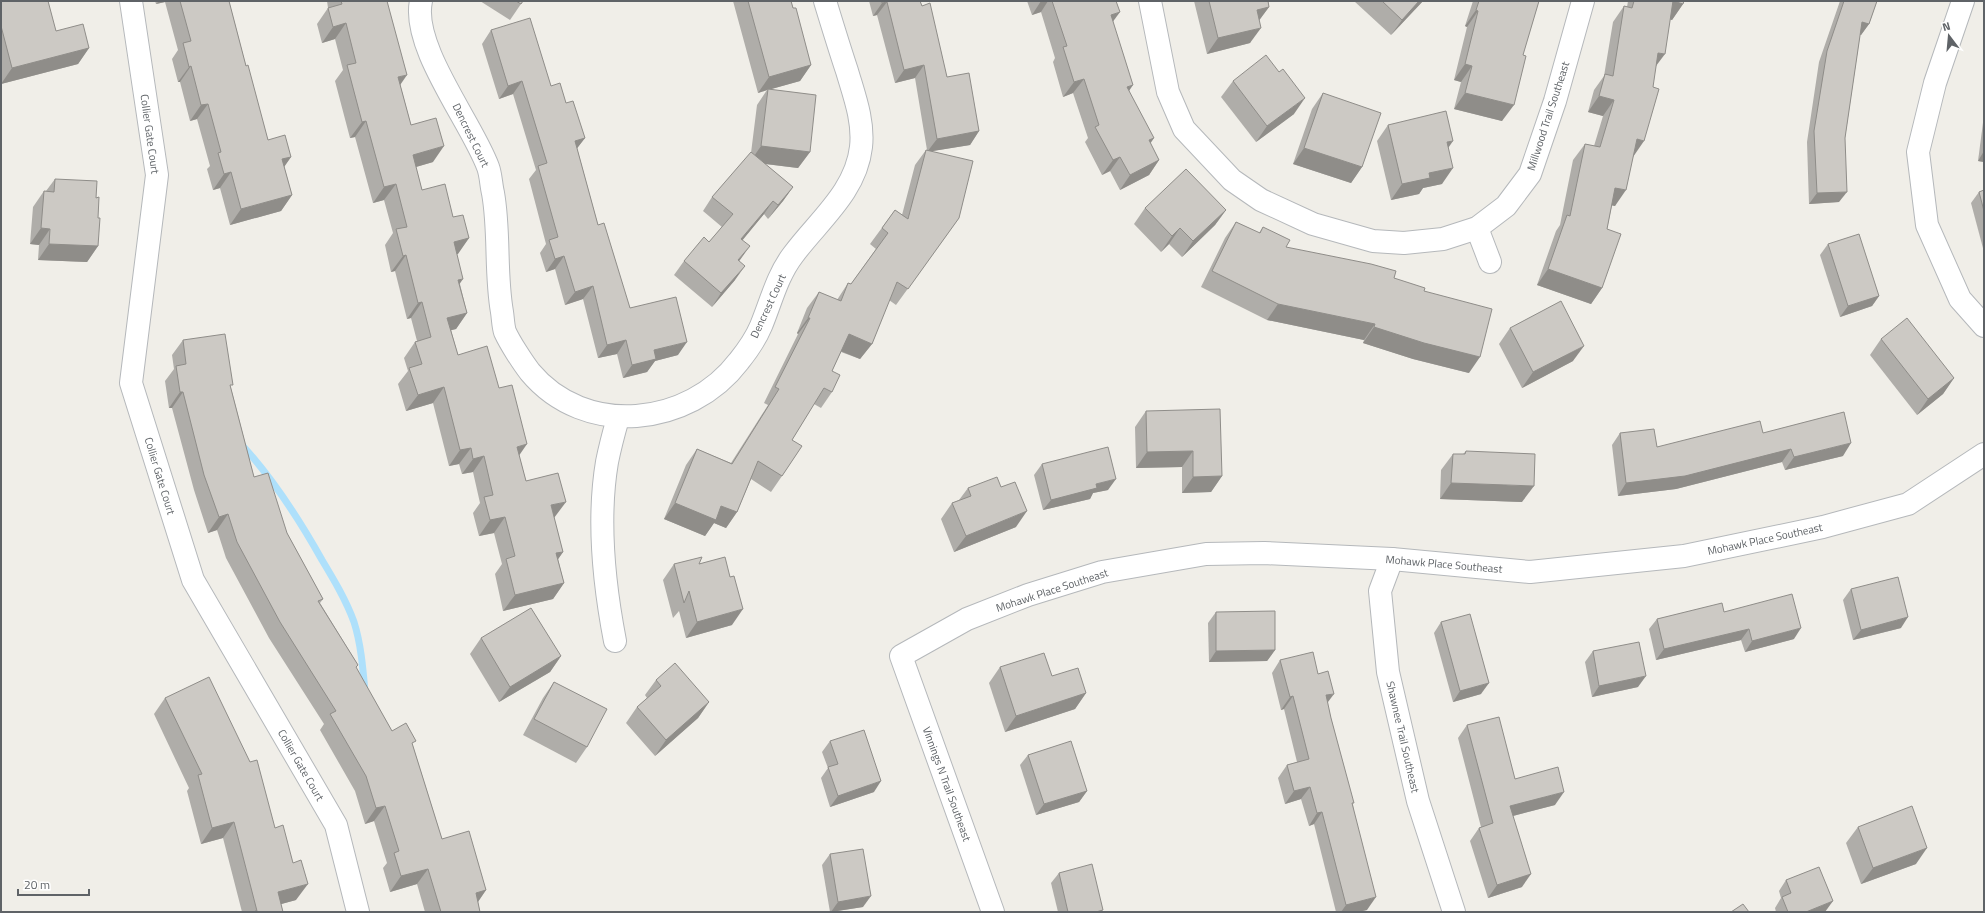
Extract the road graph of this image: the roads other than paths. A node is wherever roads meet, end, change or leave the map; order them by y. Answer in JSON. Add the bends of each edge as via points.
{"nodes":[{"id":1,"x":131,"y":1,"type":"edge"},
{"id":2,"x":421,"y":1,"type":"edge"},
{"id":3,"x":825,"y":1,"type":"edge"},
{"id":4,"x":1150,"y":1,"type":"edge"},
{"id":5,"x":1583,"y":1,"type":"edge"},
{"id":6,"x":1963,"y":1,"type":"edge"},
{"id":7,"x":1477,"y":228,"type":"junction"},
{"id":8,"x":1490,"y":262,"type":"dead end"},
{"id":9,"x":1984,"y":326,"type":"edge"},
{"id":10,"x":618,"y":418,"type":"junction"},
{"id":11,"x":1984,"y":454,"type":"edge"},
{"id":12,"x":1392,"y":559,"type":"junction"},
{"id":13,"x":615,"y":642,"type":"dead end"},
{"id":14,"x":901,"y":656,"type":"joint"},
{"id":15,"x":358,"y":912,"type":"edge"},
{"id":16,"x":993,"y":912,"type":"edge"},
{"id":17,"x":1454,"y":912,"type":"edge"}],
"edges":[{"from":1,"to":15,"type":"street","name":"Collier Gate Court","via":[[157,175],[131,383],[193,580],[336,825]]},
{"from":2,"to":10,"type":"street","name":"Dencrest Court","via":[[419,12],[425,44],[488,168],[496,211],[498,289],[505,332],[530,372],[557,396],[586,410]]},
{"from":3,"to":10,"type":"street","name":"Dencrest Court","via":[[860,113],[861,147],[854,174],[841,198],[792,256],[772,295],[760,329],[738,363],[711,390],[679,407],[648,416]]},
{"from":4,"to":7,"type":"street","name":"Millwood Trail Southeast","via":[[1168,92],[1184,129],[1232,180],[1261,200],[1313,224],[1373,241],[1404,243],[1443,239]]},
{"from":5,"to":7,"type":"street","name":"Millwood Trail Southeast","via":[[1555,101],[1530,174],[1506,206]]},
{"from":6,"to":9,"type":"street","via":[[1935,82],[1918,152],[1927,225],[1960,300]]},
{"from":7,"to":8,"type":"street"},
{"from":10,"to":13,"type":"street","via":[[607,463],[603,504],[606,597]]},
{"from":11,"to":12,"type":"street","name":"Mohawk Place Southeast","via":[[1908,504],[1823,527],[1684,556],[1530,572]]},
{"from":12,"to":14,"type":"street","name":"Mohawk Place Southeast","via":[[1264,553],[1206,554],[1102,572],[968,618]]},
{"from":12,"to":17,"type":"street","name":"Shawnee Trail Southeast","via":[[1380,591],[1388,672],[1418,801]]},
{"from":14,"to":16,"type":"street","name":"Vinnings N Trail Southeast"}]}
